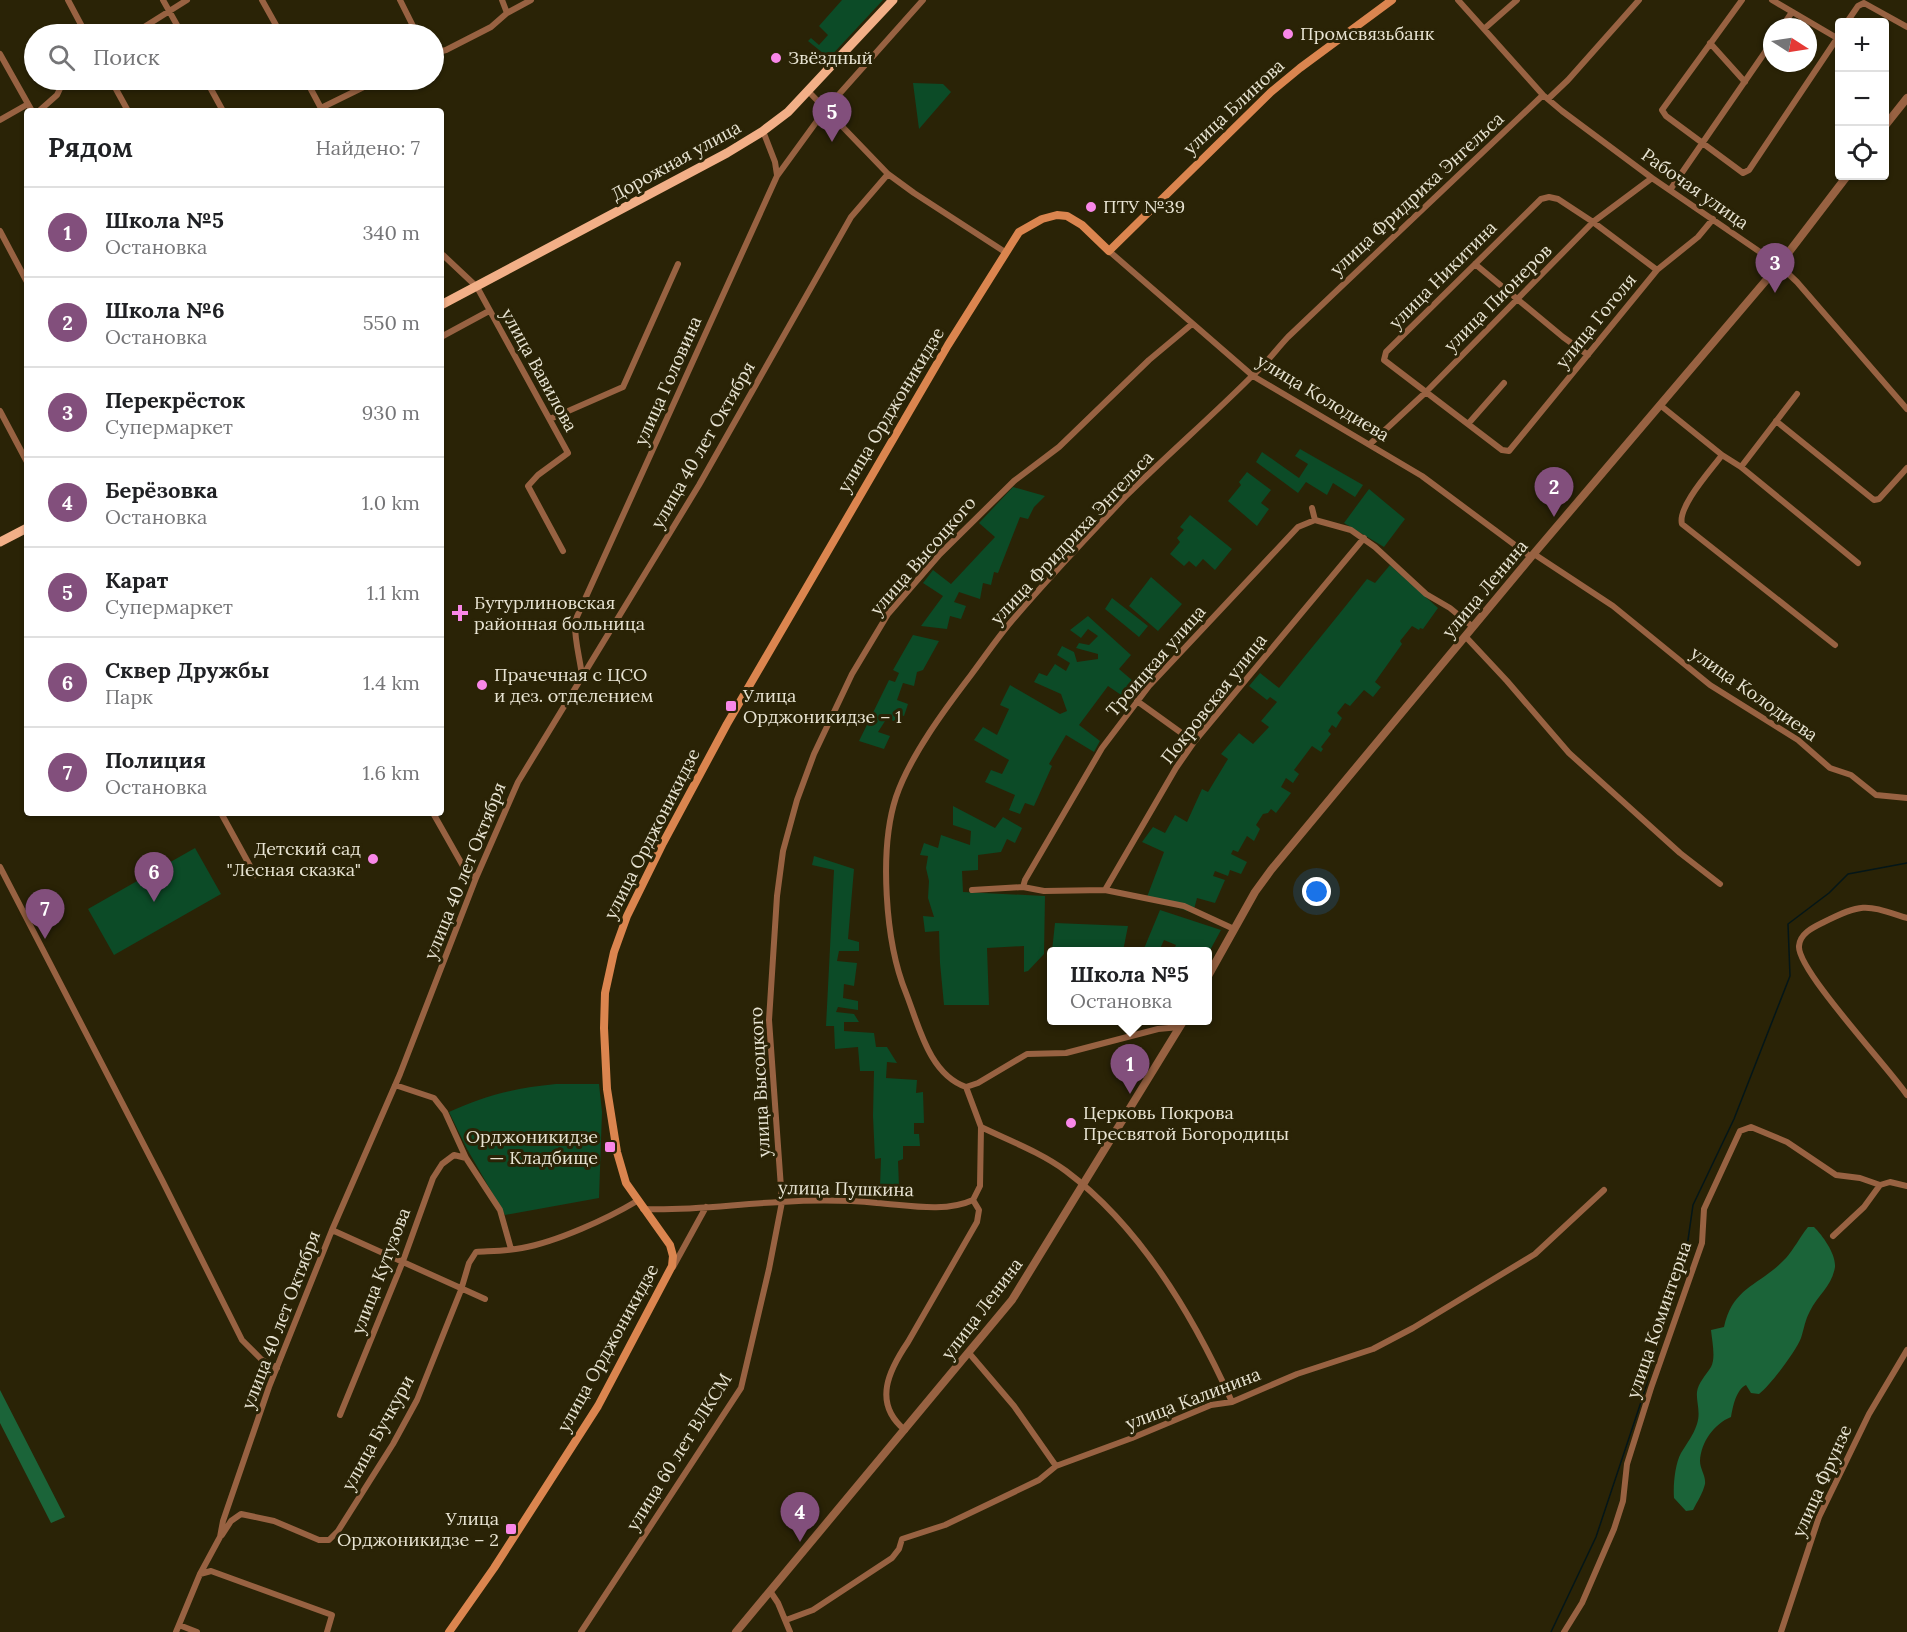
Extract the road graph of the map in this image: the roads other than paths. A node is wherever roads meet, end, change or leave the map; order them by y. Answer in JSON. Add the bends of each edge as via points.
{"nodes":[{"id":1,"x":68,"y":0,"type":"edge"},
{"id":2,"x":163,"y":0,"type":"edge"},
{"id":3,"x":187,"y":0,"type":"edge"},
{"id":4,"x":262,"y":0,"type":"edge"},
{"id":5,"x":400,"y":0,"type":"edge"},
{"id":6,"x":501,"y":0,"type":"edge"},
{"id":7,"x":531,"y":0,"type":"edge"},
{"id":8,"x":893,"y":0,"type":"edge"},
{"id":9,"x":923,"y":0,"type":"edge"},
{"id":10,"x":1392,"y":0,"type":"edge"},
{"id":11,"x":1458,"y":0,"type":"edge"},
{"id":12,"x":1517,"y":0,"type":"edge"},
{"id":13,"x":1639,"y":0,"type":"edge"},
{"id":14,"x":1742,"y":0,"type":"edge"},
{"id":15,"x":1772,"y":0,"type":"edge"},
{"id":16,"x":169,"y":11,"type":"junction"},
{"id":17,"x":1792,"y":12,"type":"junction"},
{"id":18,"x":507,"y":14,"type":"junction"},
{"id":19,"x":1788,"y":18,"type":"edge"},
{"id":20,"x":1850,"y":18,"type":"edge"},
{"id":21,"x":81,"y":24,"type":"edge"},
{"id":22,"x":149,"y":24,"type":"edge"},
{"id":23,"x":176,"y":24,"type":"edge"},
{"id":24,"x":275,"y":24,"type":"edge"},
{"id":25,"x":412,"y":24,"type":"edge"},
{"id":26,"x":1907,"y":27,"type":"edge"},
{"id":27,"x":1484,"y":29,"type":"junction"},
{"id":28,"x":1835,"y":34,"type":"edge"},
{"id":29,"x":1835,"y":41,"type":"edge"},
{"id":30,"x":1710,"y":44,"type":"junction"},
{"id":31,"x":444,"y":50,"type":"edge"},
{"id":32,"x":0,"y":54,"type":"edge"},
{"id":33,"x":1763,"y":55,"type":"edge"},
{"id":34,"x":1745,"y":82,"type":"junction"},
{"id":35,"x":59,"y":90,"type":"edge"},
{"id":36,"x":116,"y":90,"type":"edge"},
{"id":37,"x":211,"y":90,"type":"edge"},
{"id":38,"x":312,"y":90,"type":"edge"},
{"id":39,"x":359,"y":90,"type":"edge"},
{"id":40,"x":808,"y":92,"type":"junction"},
{"id":41,"x":1545,"y":97,"type":"junction"},
{"id":42,"x":1907,"y":99,"type":"edge"},
{"id":43,"x":30,"y":108,"type":"edge"},
{"id":44,"x":42,"y":108,"type":"edge"},
{"id":45,"x":126,"y":108,"type":"edge"},
{"id":46,"x":221,"y":108,"type":"edge"},
{"id":47,"x":321,"y":108,"type":"edge"},
{"id":48,"x":324,"y":108,"type":"edge"},
{"id":49,"x":24,"y":110,"type":"edge"},
{"id":50,"x":825,"y":110,"type":"junction"},
{"id":51,"x":0,"y":120,"type":"edge"},
{"id":52,"x":1885,"y":126,"type":"edge"},
{"id":53,"x":763,"y":131,"type":"junction"},
{"id":54,"x":1703,"y":143,"type":"junction"},
{"id":55,"x":888,"y":174,"type":"junction"},
{"id":56,"x":777,"y":176,"type":"junction"},
{"id":57,"x":1652,"y":178,"type":"junction"},
{"id":58,"x":1843,"y":180,"type":"edge"},
{"id":59,"x":1670,"y":190,"type":"junction"},
{"id":60,"x":1713,"y":219,"type":"junction"},
{"id":61,"x":1593,"y":222,"type":"junction"},
{"id":62,"x":0,"y":231,"type":"edge"},
{"id":63,"x":1110,"y":251,"type":"junction"},
{"id":64,"x":1005,"y":252,"type":"junction"},
{"id":65,"x":444,"y":256,"type":"edge"},
{"id":66,"x":678,"y":264,"type":"dead end"},
{"id":67,"x":1475,"y":264,"type":"junction"},
{"id":68,"x":1779,"y":265,"type":"junction"},
{"id":69,"x":1657,"y":270,"type":"junction"},
{"id":70,"x":24,"y":276,"type":"edge"},
{"id":71,"x":477,"y":287,"type":"junction"},
{"id":72,"x":1518,"y":299,"type":"junction"},
{"id":73,"x":444,"y":304,"type":"edge"},
{"id":74,"x":489,"y":310,"type":"junction"},
{"id":75,"x":1192,"y":324,"type":"junction"},
{"id":76,"x":444,"y":335,"type":"edge"},
{"id":77,"x":1588,"y":354,"type":"junction"},
{"id":78,"x":1253,"y":376,"type":"junction"},
{"id":79,"x":1504,"y":383,"type":"dead end"},
{"id":80,"x":1426,"y":392,"type":"junction"},
{"id":81,"x":1797,"y":394,"type":"dead end"},
{"id":82,"x":1660,"y":405,"type":"junction"},
{"id":83,"x":1907,"y":409,"type":"edge"},
{"id":84,"x":0,"y":411,"type":"edge"},
{"id":85,"x":550,"y":419,"type":"junction"},
{"id":86,"x":1776,"y":421,"type":"junction"},
{"id":87,"x":1468,"y":424,"type":"junction"},
{"id":88,"x":1370,"y":444,"type":"junction"},
{"id":89,"x":1511,"y":449,"type":"joint"},
{"id":90,"x":1722,"y":455,"type":"junction"},
{"id":91,"x":24,"y":456,"type":"edge"},
{"id":92,"x":1741,"y":467,"type":"junction"},
{"id":93,"x":1907,"y":468,"type":"edge"},
{"id":94,"x":1312,"y":508,"type":"dead end"},
{"id":95,"x":1315,"y":520,"type":"junction"},
{"id":96,"x":24,"y":530,"type":"edge"},
{"id":97,"x":1364,"y":538,"type":"junction"},
{"id":98,"x":0,"y":542,"type":"edge"},
{"id":99,"x":563,"y":551,"type":"dead end"},
{"id":100,"x":1532,"y":556,"type":"junction"},
{"id":101,"x":1858,"y":563,"type":"dead end"},
{"id":102,"x":1473,"y":627,"type":"junction"},
{"id":103,"x":1466,"y":636,"type":"junction"},
{"id":104,"x":1835,"y":645,"type":"dead end"},
{"id":105,"x":582,"y":677,"type":"junction"},
{"id":106,"x":1137,"y":701,"type":"junction"},
{"id":107,"x":1194,"y":742,"type":"junction"},
{"id":108,"x":1907,"y":798,"type":"edge"},
{"id":109,"x":223,"y":816,"type":"edge"},
{"id":110,"x":435,"y":816,"type":"edge"},
{"id":111,"x":0,"y":867,"type":"edge"},
{"id":112,"x":255,"y":875,"type":"dead end"},
{"id":113,"x":476,"y":878,"type":"junction"},
{"id":114,"x":1720,"y":884,"type":"dead end"},
{"id":115,"x":1023,"y":887,"type":"junction"},
{"id":116,"x":972,"y":890,"type":"dead end"},
{"id":117,"x":1105,"y":890,"type":"junction"},
{"id":118,"x":1907,"y":918,"type":"edge"},
{"id":119,"x":1234,"y":929,"type":"junction"},
{"id":120,"x":1212,"y":969,"type":"edge"},
{"id":121,"x":1177,"y":1025,"type":"edge"},
{"id":122,"x":1181,"y":1025,"type":"edge"},
{"id":123,"x":395,"y":1085,"type":"junction"},
{"id":124,"x":966,"y":1088,"type":"junction"},
{"id":125,"x":1907,"y":1095,"type":"edge"},
{"id":126,"x":981,"y":1127,"type":"junction"},
{"id":127,"x":466,"y":1158,"type":"junction"},
{"id":128,"x":1880,"y":1185,"type":"junction"},
{"id":129,"x":1083,"y":1186,"type":"junction"},
{"id":130,"x":1907,"y":1186,"type":"edge"},
{"id":131,"x":1604,"y":1190,"type":"dead end"},
{"id":132,"x":973,"y":1200,"type":"junction"},
{"id":133,"x":637,"y":1201,"type":"junction"},
{"id":134,"x":782,"y":1202,"type":"junction"},
{"id":135,"x":706,"y":1207,"type":"junction"},
{"id":136,"x":643,"y":1209,"type":"junction"},
{"id":137,"x":332,"y":1230,"type":"junction"},
{"id":138,"x":1833,"y":1236,"type":"dead end"},
{"id":139,"x":511,"y":1249,"type":"junction"},
{"id":140,"x":403,"y":1261,"type":"junction"},
{"id":141,"x":667,"y":1278,"type":"junction"},
{"id":142,"x":461,"y":1290,"type":"junction"},
{"id":143,"x":486,"y":1299,"type":"dead end"},
{"id":144,"x":1907,"y":1350,"type":"edge"},
{"id":145,"x":969,"y":1353,"type":"junction"},
{"id":146,"x":277,"y":1368,"type":"junction"},
{"id":147,"x":1232,"y":1402,"type":"junction"},
{"id":148,"x":340,"y":1415,"type":"dead end"},
{"id":149,"x":904,"y":1430,"type":"junction"},
{"id":150,"x":1056,"y":1466,"type":"junction"},
{"id":151,"x":220,"y":1538,"type":"junction"},
{"id":152,"x":200,"y":1574,"type":"junction"},
{"id":153,"x":771,"y":1591,"type":"junction"},
{"id":154,"x":786,"y":1620,"type":"junction"},
{"id":155,"x":177,"y":1629,"type":"edge"},
{"id":156,"x":197,"y":1632,"type":"edge"},
{"id":157,"x":327,"y":1632,"type":"edge"},
{"id":158,"x":449,"y":1632,"type":"edge"},
{"id":159,"x":581,"y":1632,"type":"edge"},
{"id":160,"x":736,"y":1632,"type":"edge"},
{"id":161,"x":790,"y":1632,"type":"edge"},
{"id":162,"x":1564,"y":1632,"type":"edge"},
{"id":163,"x":1781,"y":1632,"type":"edge"}],
"edges":[{"from":1,"to":21,"type":"street"},
{"from":2,"to":16,"type":"street"},
{"from":3,"to":16,"type":"street"},
{"from":4,"to":24,"type":"street"},
{"from":5,"to":25,"type":"street"},
{"from":6,"to":18,"type":"street"},
{"from":7,"to":18,"type":"street"},
{"from":8,"to":40,"type":"main road","name":"Дорожная улица"},
{"from":9,"to":50,"type":"street","name":"улица Головина"},
{"from":10,"to":63,"type":"main road","name":"улица Блинова","via":[[1271,92]]},
{"from":11,"to":27,"type":"street","name":"Рабочая улица"},
{"from":12,"to":27,"type":"street"},
{"from":13,"to":41,"type":"street","name":"улица Фридриха Энгельса","via":[[1568,80]]},
{"from":14,"to":30,"type":"street"},
{"from":15,"to":17,"type":"street"},
{"from":16,"to":22,"type":"street"},
{"from":16,"to":23,"type":"street"},
{"from":17,"to":19,"type":"street"},
{"from":17,"to":28,"type":"street"},
{"from":18,"to":31,"type":"street","via":[[492,27]]},
{"from":20,"to":26,"type":"street","via":[[1864,3]]},
{"from":27,"to":41,"type":"street","name":"Рабочая улица"},
{"from":29,"to":54,"type":"street","via":[[1749,170],[1742,172]]},
{"from":30,"to":34,"type":"street"},
{"from":30,"to":54,"type":"street","via":[[1662,110]]},
{"from":32,"to":43,"type":"street"},
{"from":33,"to":34,"type":"street"},
{"from":34,"to":54,"type":"street"},
{"from":35,"to":44,"type":"street"},
{"from":36,"to":45,"type":"street"},
{"from":37,"to":46,"type":"street"},
{"from":38,"to":47,"type":"street"},
{"from":39,"to":48,"type":"street"},
{"from":40,"to":50,"type":"street"},
{"from":40,"to":53,"type":"main road","name":"Дорожная улица"},
{"from":41,"to":57,"type":"street","name":"Рабочая улица"},
{"from":41,"to":78,"type":"street","name":"улица Фридриха Энгельса","via":[[1288,337]]},
{"from":42,"to":52,"type":"street"},
{"from":49,"to":51,"type":"street"},
{"from":50,"to":55,"type":"street"},
{"from":50,"to":56,"type":"street","name":"улица Головина"},
{"from":53,"to":56,"type":"street"},
{"from":53,"to":71,"type":"main road","name":"Дорожная улица"},
{"from":54,"to":59,"type":"street"},
{"from":55,"to":64,"type":"street"},
{"from":55,"to":105,"type":"street","name":"улица 40 лет Октября","via":[[851,217],[699,485]]},
{"from":56,"to":105,"type":"street","name":"улица Головина","via":[[575,621]]},
{"from":57,"to":59,"type":"street","name":"Рабочая улица"},
{"from":57,"to":61,"type":"street","name":"улица Пионеров"},
{"from":58,"to":68,"type":"street","name":"улица Ленина"},
{"from":59,"to":60,"type":"street","name":"Рабочая улица"},
{"from":60,"to":68,"type":"street","name":"Рабочая улица"},
{"from":60,"to":69,"type":"street","name":"улица Гоголя","via":[[1698,237]]},
{"from":61,"to":67,"type":"street","name":"улица Никитина","via":[[1558,199],[1545,197]]},
{"from":61,"to":69,"type":"street","name":"улица Никитина"},
{"from":61,"to":72,"type":"street","name":"улица Пионеров"},
{"from":62,"to":70,"type":"street"},
{"from":63,"to":64,"type":"main road","name":"улица Орджоникидзе","via":[[1075,220],[1058,215],[1030,224]]},
{"from":63,"to":75,"type":"street","name":"улица Колодиева"},
{"from":64,"to":133,"type":"main road","name":"улица Орджоникидзе","via":[[732,716],[627,916],[605,993],[604,1028],[607,1089],[617,1152],[626,1183]]},
{"from":65,"to":71,"type":"street","name":"улица Вавилова"},
{"from":66,"to":85,"type":"street","via":[[623,387]]},
{"from":67,"to":72,"type":"street"},
{"from":67,"to":80,"type":"street","name":"улица Никитина","via":[[1384,355],[1386,362]]},
{"from":68,"to":82,"type":"street","name":"улица Ленина"},
{"from":68,"to":83,"type":"street","name":"Рабочая улица"},
{"from":69,"to":77,"type":"street","name":"улица Гоголя"},
{"from":71,"to":73,"type":"main road","name":"Дорожная улица"},
{"from":71,"to":74,"type":"street","name":"улица Вавилова"},
{"from":72,"to":77,"type":"street"},
{"from":72,"to":80,"type":"street","name":"улица Пионеров"},
{"from":74,"to":76,"type":"street"},
{"from":74,"to":85,"type":"street","name":"улица Вавилова"},
{"from":75,"to":78,"type":"street","name":"улица Колодиева"},
{"from":75,"to":134,"type":"street","name":"улица Высоцкого","via":[[1059,447],[1014,481],[940,554],[888,614],[852,674],[814,754],[783,851],[776,915],[769,1020]]},
{"from":77,"to":89,"type":"street","name":"улица Гоголя"},
{"from":78,"to":88,"type":"street","name":"улица Колодиева"},
{"from":78,"to":124,"type":"street","name":"улица Фридриха Энгельса","via":[[1126,496],[1015,616],[952,700],[908,768],[896,797],[888,841],[887,889],[897,969],[934,1061],[956,1084]]},
{"from":79,"to":87,"type":"street"},
{"from":80,"to":87,"type":"street","name":"улица Никитина"},
{"from":80,"to":88,"type":"street","name":"улица Пионеров"},
{"from":81,"to":86,"type":"street"},
{"from":82,"to":90,"type":"street"},
{"from":82,"to":100,"type":"street","name":"улица Ленина"},
{"from":84,"to":91,"type":"street"},
{"from":85,"to":99,"type":"street","name":"улица Вавилова","via":[[568,453],[528,486]]},
{"from":86,"to":92,"type":"street"},
{"from":86,"to":93,"type":"street","via":[[1874,500]]},
{"from":87,"to":89,"type":"street","name":"улица Никитина","via":[[1504,451]]},
{"from":88,"to":100,"type":"street","name":"улица Колодиева","via":[[1437,486]]},
{"from":90,"to":92,"type":"street"},
{"from":90,"to":104,"type":"street","via":[[1686,505],[1682,524]]},
{"from":92,"to":101,"type":"street"},
{"from":94,"to":95,"type":"street"},
{"from":95,"to":97,"type":"street"},
{"from":95,"to":106,"type":"street","name":"Троицкая улица","via":[[1298,527]]},
{"from":96,"to":98,"type":"main road"},
{"from":97,"to":102,"type":"street","via":[[1426,594]]},
{"from":97,"to":107,"type":"street","name":"Покровская улица"},
{"from":100,"to":102,"type":"street","name":"улица Ленина"},
{"from":100,"to":108,"type":"street","name":"улица Колодиева","via":[[1613,606],[1710,685],[1798,740],[1830,768],[1851,775],[1876,795]]},
{"from":102,"to":103,"type":"street","name":"улица Ленина"},
{"from":103,"to":114,"type":"street","via":[[1569,753]]},
{"from":103,"to":119,"type":"street","name":"улица Ленина","via":[[1271,870]]},
{"from":105,"to":113,"type":"street","name":"улица 40 лет Октября","via":[[518,782]]},
{"from":106,"to":107,"type":"street"},
{"from":106,"to":115,"type":"street","name":"Троицкая улица","via":[[1102,748]]},
{"from":107,"to":117,"type":"street","name":"Покровская улица"},
{"from":109,"to":112,"type":"street"},
{"from":110,"to":113,"type":"street","via":[[463,866]]},
{"from":111,"to":146,"type":"street","via":[[242,1340],[262,1360]]},
{"from":113,"to":123,"type":"street","name":"улица 40 лет Октября"},
{"from":115,"to":116,"type":"street"},
{"from":115,"to":117,"type":"street","via":[[1044,891]]},
{"from":117,"to":119,"type":"street","via":[[1184,906]]},
{"from":118,"to":125,"type":"street","via":[[1873,908],[1850,909],[1805,933],[1799,953],[1816,984]]},
{"from":119,"to":120,"type":"street","name":"улица Ленина"},
{"from":121,"to":124,"type":"street","via":[[1066,1053],[1027,1054]]},
{"from":122,"to":129,"type":"street","name":"улица Ленина"},
{"from":123,"to":127,"type":"street","via":[[434,1098],[445,1112]]},
{"from":123,"to":137,"type":"street","name":"улица 40 лет Октября"},
{"from":124,"to":126,"type":"street","name":"улица Фридриха Энгельса"},
{"from":126,"to":129,"type":"street","via":[[1056,1165]]},
{"from":126,"to":132,"type":"street","via":[[980,1186]]},
{"from":127,"to":139,"type":"street","via":[[500,1210]]},
{"from":127,"to":140,"type":"street","name":"улица Кутузова","via":[[454,1155],[433,1178]]},
{"from":128,"to":130,"type":"street","via":[[1890,1182]]},
{"from":128,"to":138,"type":"street","via":[[1864,1207]]},
{"from":128,"to":162,"type":"street","name":"улица Коминтерна","via":[[1836,1175],[1787,1142],[1751,1126],[1740,1131],[1704,1209],[1702,1243],[1627,1464],[1623,1501],[1614,1529],[1582,1603]]},
{"from":129,"to":145,"type":"street","name":"улица Ленина","via":[[1020,1289]]},
{"from":129,"to":147,"type":"street","via":[[1109,1209],[1168,1283],[1210,1353]]},
{"from":131,"to":147,"type":"street","name":"улица Калинина","via":[[1535,1254],[1413,1328],[1373,1349],[1297,1374]]},
{"from":132,"to":134,"type":"street","name":"улица Пушкина","via":[[937,1206]]},
{"from":132,"to":149,"type":"street","via":[[979,1210],[977,1222],[889,1375],[889,1412]]},
{"from":133,"to":136,"type":"main road","name":"улица Орджоникидзе"},
{"from":133,"to":139,"type":"street","via":[[545,1242]]},
{"from":134,"to":135,"type":"street","name":"улица Пушкина"},
{"from":134,"to":159,"type":"street","name":"улица 60 лет ВЛКСМ","via":[[741,1388]]},
{"from":135,"to":136,"type":"street","name":"улица Пушкина"},
{"from":135,"to":141,"type":"street"},
{"from":136,"to":141,"type":"main road","name":"улица Орджоникидзе","via":[[670,1245],[673,1256]]},
{"from":137,"to":140,"type":"street"},
{"from":137,"to":146,"type":"street","name":"улица 40 лет Октября"},
{"from":139,"to":142,"type":"street","name":"улица Бучкури","via":[[476,1252]]},
{"from":140,"to":142,"type":"street"},
{"from":140,"to":148,"type":"street","name":"улица Кутузова"},
{"from":141,"to":158,"type":"main road","name":"улица Орджоникидзе","via":[[598,1406]]},
{"from":142,"to":143,"type":"street"},
{"from":142,"to":151,"type":"street","name":"улица Бучкури","via":[[417,1400],[338,1531],[329,1540],[319,1540],[274,1521],[242,1514],[231,1521]]},
{"from":144,"to":163,"type":"street","name":"улица Фрунзе","via":[[1869,1414],[1820,1517]]},
{"from":145,"to":149,"type":"street","name":"улица Ленина"},
{"from":145,"to":150,"type":"street","via":[[1014,1406]]},
{"from":146,"to":151,"type":"street","name":"улица 40 лет Октября"},
{"from":147,"to":150,"type":"street","name":"улица Калинина","via":[[1211,1405]]},
{"from":149,"to":153,"type":"street","name":"улица Ленина"},
{"from":150,"to":154,"type":"street","name":"улица Калинина","via":[[1039,1480],[945,1525],[902,1539],[892,1558],[813,1610]]},
{"from":151,"to":152,"type":"street","name":"улица 40 лет Октября"},
{"from":152,"to":155,"type":"street","name":"улица 40 лет Октября"},
{"from":152,"to":157,"type":"street","via":[[212,1571],[332,1616]]},
{"from":153,"to":154,"type":"street"},
{"from":153,"to":160,"type":"street"},
{"from":154,"to":161,"type":"street"},
{"from":155,"to":156,"type":"street"}]}
